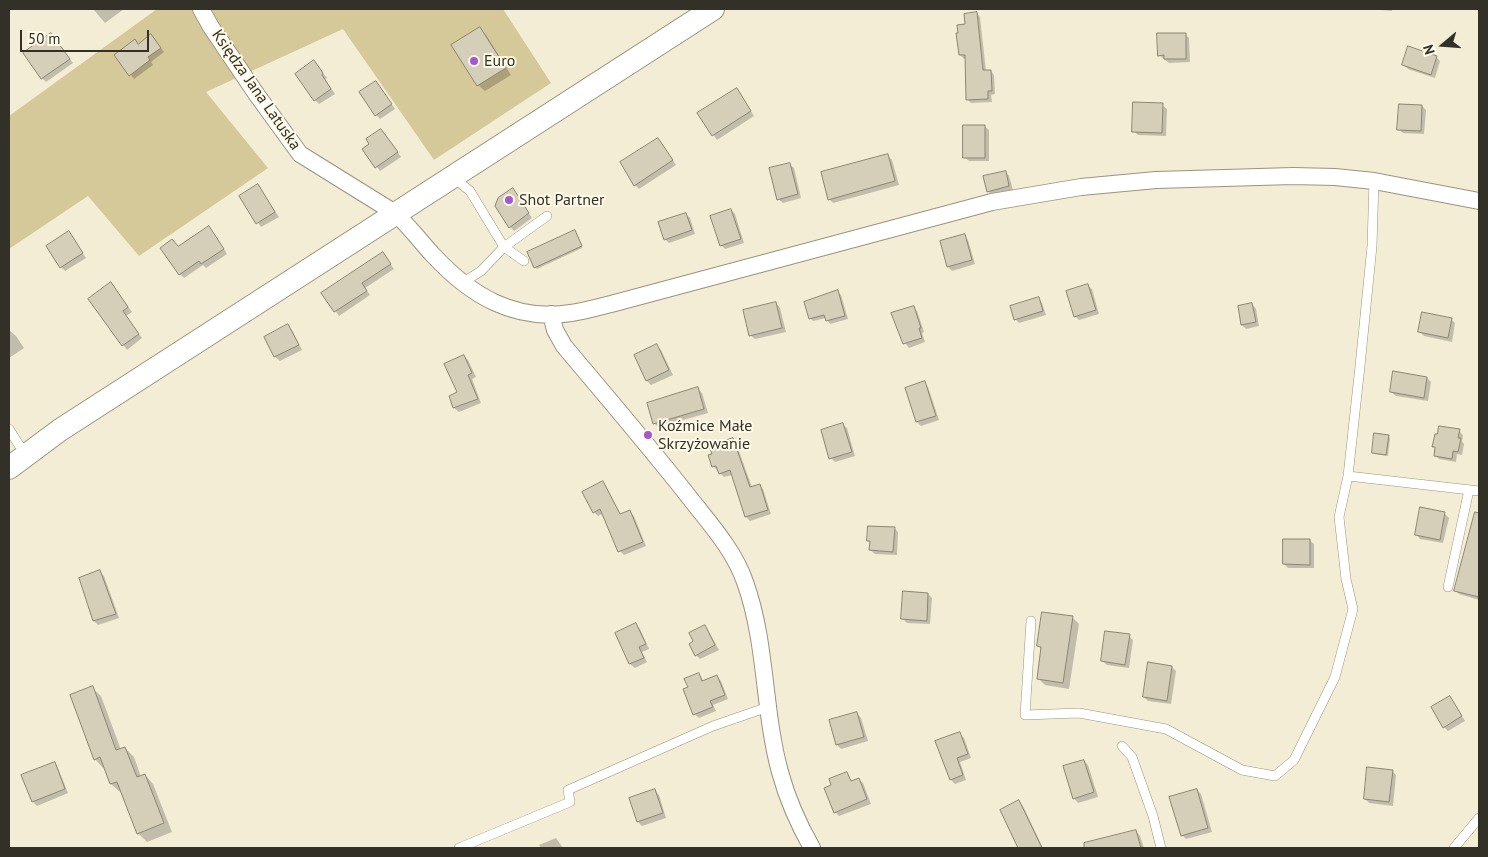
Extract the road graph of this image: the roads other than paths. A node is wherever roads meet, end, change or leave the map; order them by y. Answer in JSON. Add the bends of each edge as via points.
{"nodes":[{"id":1,"x":202,"y":9,"type":"edge"},
{"id":2,"x":713,"y":9,"type":"edge"},
{"id":3,"x":452,"y":176,"type":"junction"},
{"id":4,"x":1374,"y":181,"type":"junction"},
{"id":5,"x":1479,"y":201,"type":"edge"},
{"id":6,"x":395,"y":213,"type":"junction"},
{"id":7,"x":546,"y":216,"type":"dead end"},
{"id":8,"x":504,"y":247,"type":"junction"},
{"id":9,"x":524,"y":262,"type":"dead end"},
{"id":10,"x":462,"y":283,"type":"junction"},
{"id":11,"x":551,"y":314,"type":"junction"},
{"id":12,"x":9,"y":429,"type":"edge"},
{"id":13,"x":28,"y":453,"type":"junction"},
{"id":14,"x":9,"y":468,"type":"edge"},
{"id":15,"x":1348,"y":476,"type":"junction"},
{"id":16,"x":1469,"y":490,"type":"junction"},
{"id":17,"x":1479,"y":491,"type":"edge"},
{"id":18,"x":1448,"y":587,"type":"dead end"},
{"id":19,"x":1030,"y":621,"type":"dead end"},
{"id":20,"x":768,"y":707,"type":"junction"},
{"id":21,"x":1122,"y":746,"type":"dead end"},
{"id":22,"x":1479,"y":818,"type":"edge"},
{"id":23,"x":458,"y":848,"type":"edge"},
{"id":24,"x":812,"y":848,"type":"edge"},
{"id":25,"x":1161,"y":848,"type":"edge"},
{"id":26,"x":1454,"y":848,"type":"edge"}],
"edges":[{"from":1,"to":6,"type":"street","name":"Księdza Jana Latuska","via":[[211,27],[300,154]]},
{"from":2,"to":3,"type":"main road"},
{"from":3,"to":6,"type":"main road"},
{"from":3,"to":8,"type":"lane","via":[[470,191]]},
{"from":4,"to":5,"type":"street","name":"Księdza Jana Latuska"},
{"from":4,"to":11,"type":"street","name":"Księdza Jana Latuska","via":[[1293,176],[1156,180],[1081,187],[992,202],[611,304]]},
{"from":4,"to":15,"type":"lane","via":[[1372,246]]},
{"from":6,"to":10,"type":"street","name":"Księdza Jana Latuska"},
{"from":6,"to":13,"type":"main road"},
{"from":7,"to":8,"type":"lane"},
{"from":8,"to":9,"type":"lane"},
{"from":8,"to":10,"type":"lane"},
{"from":10,"to":11,"type":"street","name":"Księdza Jana Latuska","via":[[480,296],[515,310]]},
{"from":11,"to":20,"type":"street","via":[[564,346],[684,491],[739,566],[754,613]]},
{"from":12,"to":13,"type":"lane"},
{"from":13,"to":14,"type":"main road"},
{"from":15,"to":16,"type":"lane"},
{"from":15,"to":19,"type":"lane","via":[[1339,517],[1346,580],[1353,609],[1335,677],[1294,760],[1275,776],[1242,770],[1166,729],[1079,713],[1025,715]]},
{"from":16,"to":17,"type":"lane"},
{"from":16,"to":18,"type":"lane"},
{"from":20,"to":23,"type":"lane","via":[[713,726],[568,790],[570,802]]},
{"from":20,"to":24,"type":"street","via":[[780,771]]},
{"from":21,"to":25,"type":"lane","via":[[1132,757],[1154,816]]},
{"from":22,"to":26,"type":"lane"}]}
